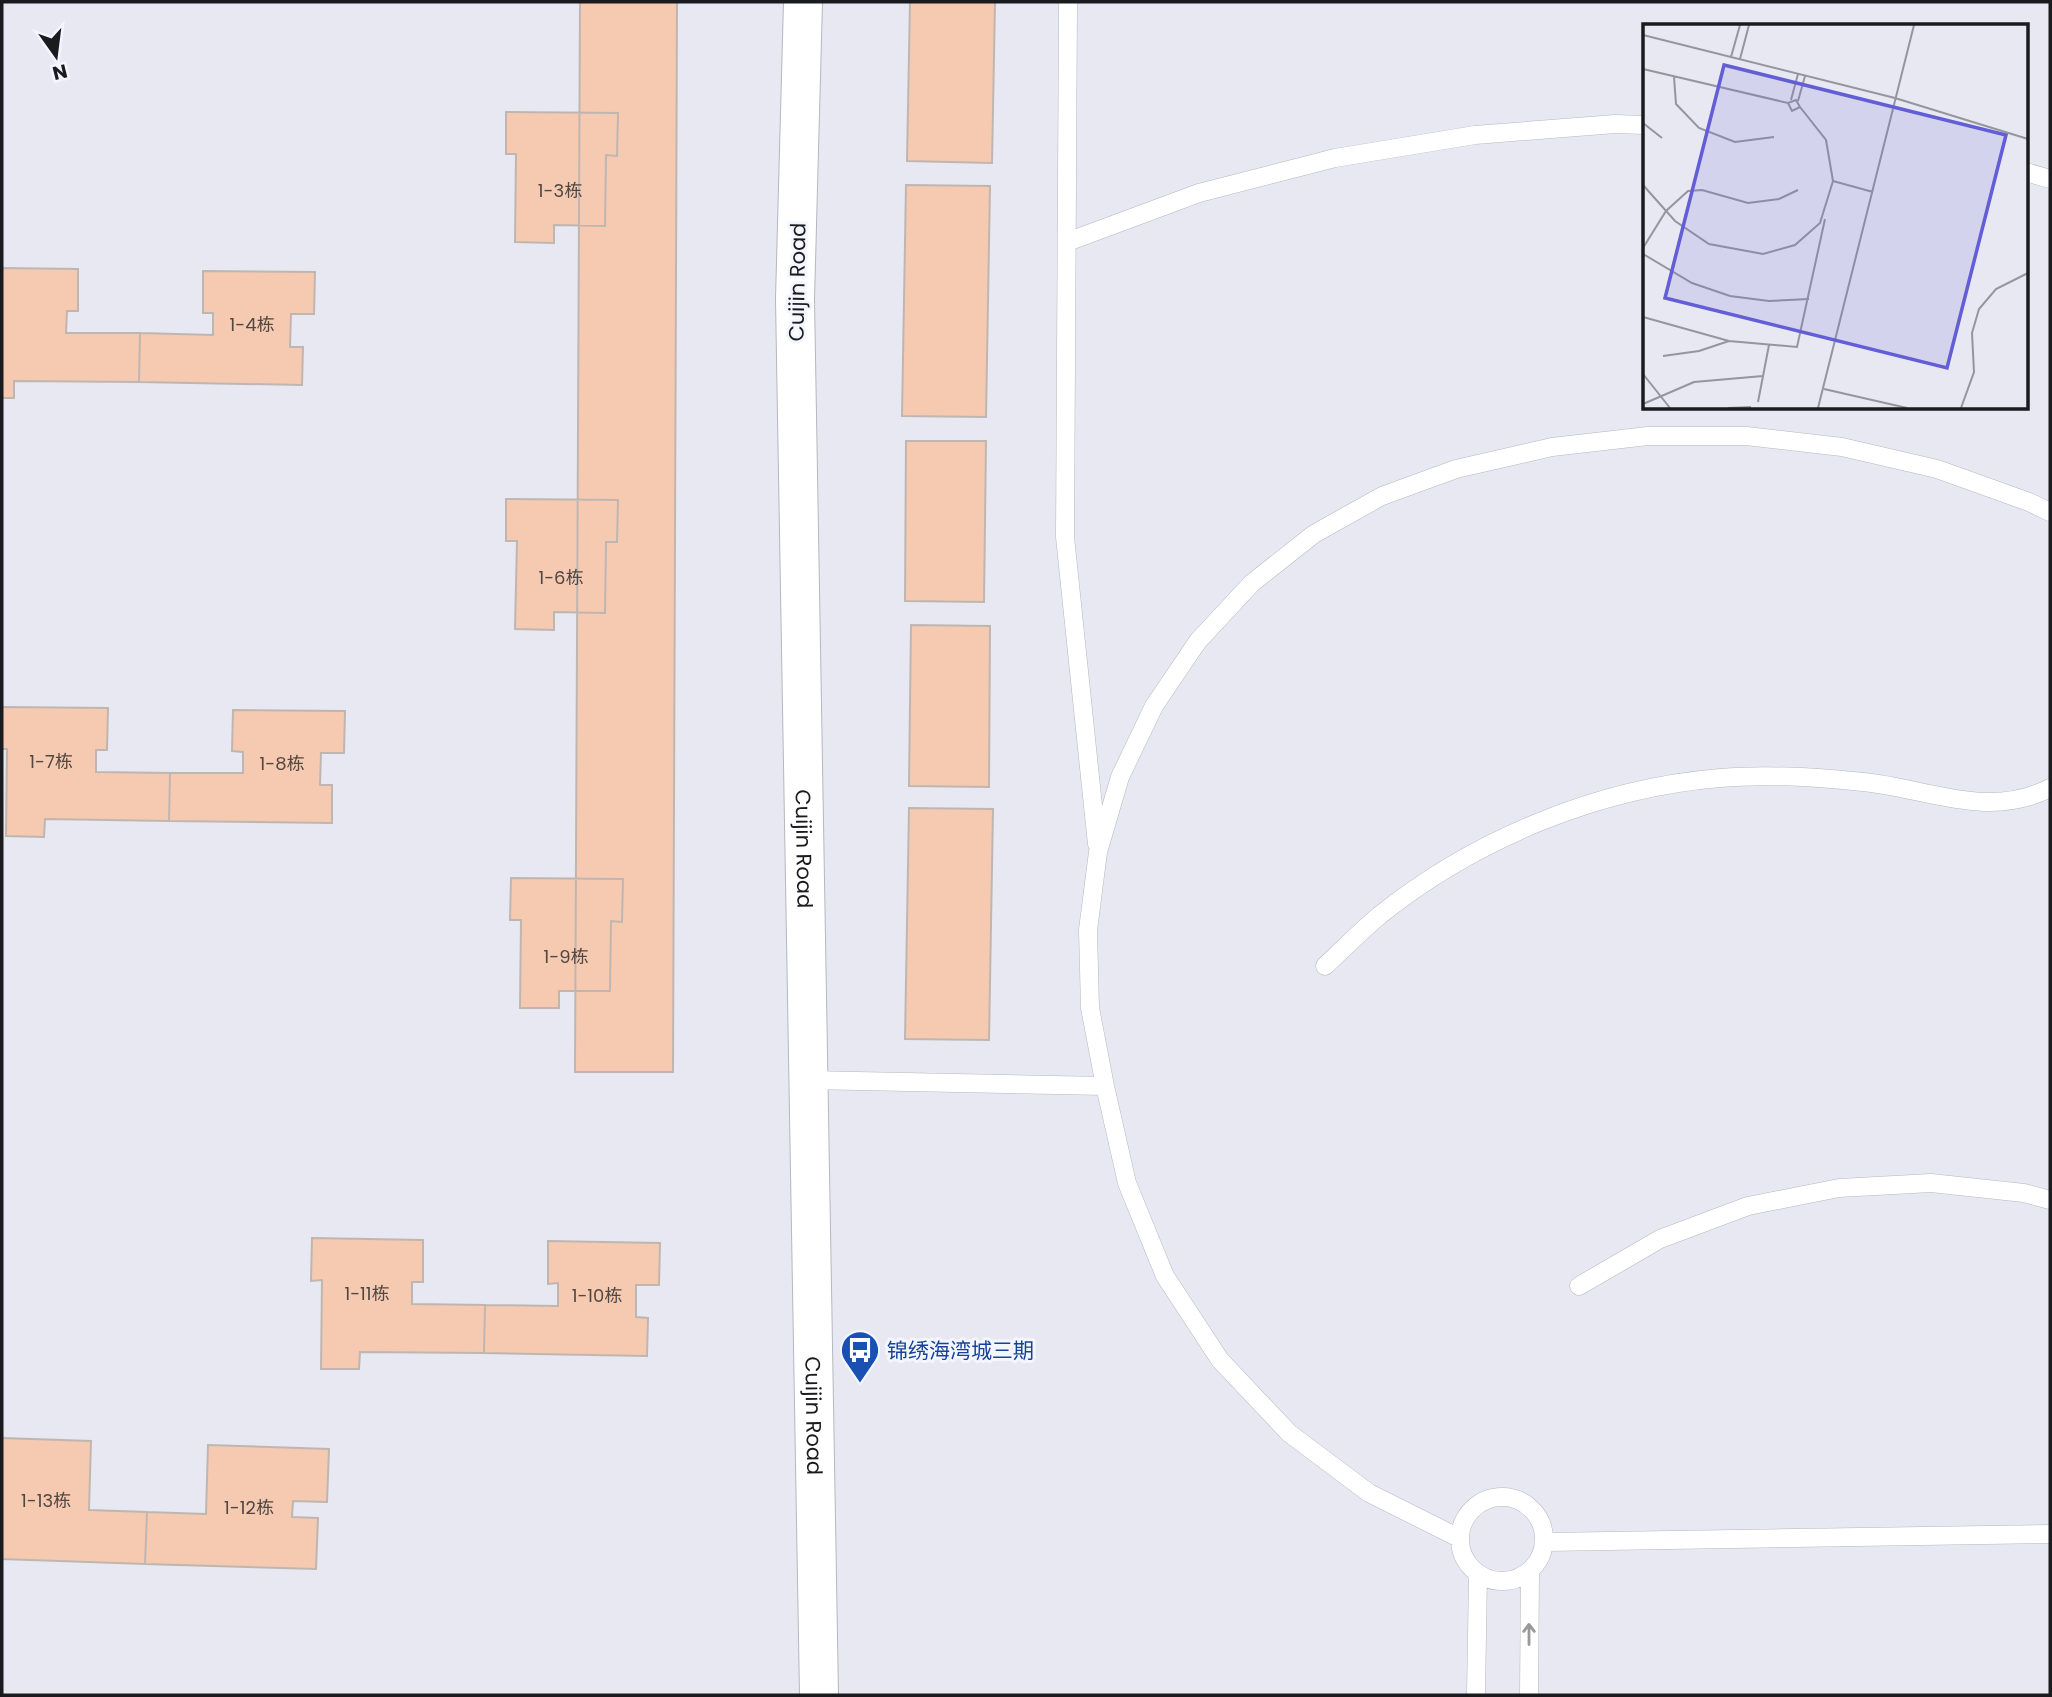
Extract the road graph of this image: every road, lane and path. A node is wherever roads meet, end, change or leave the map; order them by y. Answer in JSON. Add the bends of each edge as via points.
{"nodes":[{"id":1,"x":803,"y":2,"type":"edge"},
{"id":2,"x":1068,"y":2,"type":"edge"},
{"id":3,"x":1643,"y":125,"type":"edge"},
{"id":4,"x":2028,"y":173,"type":"edge"},
{"id":5,"x":2050,"y":179,"type":"edge"},
{"id":6,"x":1066,"y":242,"type":"junction"},
{"id":7,"x":2050,"y":512,"type":"edge"},
{"id":8,"x":2050,"y":788,"type":"edge"},
{"id":9,"x":1098,"y":852,"type":"junction"},
{"id":10,"x":1325,"y":966,"type":"dead end"},
{"id":11,"x":808,"y":1080,"type":"junction"},
{"id":12,"x":1105,"y":1086,"type":"junction"},
{"id":13,"x":2050,"y":1200,"type":"edge"},
{"id":14,"x":1579,"y":1286,"type":"dead end"},
{"id":15,"x":2050,"y":1534,"type":"edge"},
{"id":16,"x":1459,"y":1538,"type":"junction"},
{"id":17,"x":1546,"y":1542,"type":"junction"},
{"id":18,"x":1530,"y":1572,"type":"junction"},
{"id":19,"x":1478,"y":1574,"type":"junction"},
{"id":20,"x":819,"y":1695,"type":"edge"},
{"id":21,"x":1476,"y":1695,"type":"edge"},
{"id":22,"x":1529,"y":1695,"type":"edge"}],
"edges":[{"from":1,"to":11,"type":"street","name":"Cuijin Road","via":[[795,299]]},
{"from":2,"to":6,"type":"lane"},
{"from":3,"to":6,"type":"lane","via":[[1475,135],[1335,158],[1199,193]]},
{"from":4,"to":5,"type":"lane"},
{"from":6,"to":9,"type":"lane","via":[[1065,537]]},
{"from":7,"to":9,"type":"lane","via":[[1937,470],[1842,447],[1746,436],[1648,436],[1566,445],[1456,468],[1382,496],[1314,534],[1252,583],[1198,641],[1154,706],[1120,777]]},
{"from":8,"to":10,"type":"lane","via":[[1988,803],[1868,782],[1794,776],[1719,778],[1646,789],[1574,809],[1506,837],[1451,867],[1380,916]]},
{"from":9,"to":12,"type":"lane","via":[[1088,930],[1090,1008]]},
{"from":11,"to":12,"type":"lane"},
{"from":11,"to":20,"type":"street","name":"Cuijin Road"},
{"from":12,"to":16,"type":"lane","via":[[1126,1183],[1165,1276],[1220,1360],[1289,1433],[1369,1493]]},
{"from":13,"to":14,"type":"lane","via":[[1931,1183],[1839,1188],[1748,1206],[1660,1240]]},
{"from":15,"to":17,"type":"lane"},
{"from":16,"to":17,"type":"lane","via":[[1465,1516],[1481,1500],[1503,1495],[1526,1502],[1541,1519]]},
{"from":16,"to":19,"type":"lane","via":[[1464,1559]]},
{"from":17,"to":18,"type":"lane"},
{"from":18,"to":19,"type":"lane","via":[[1513,1580],[1495,1581]]},
{"from":22,"to":18,"type":"lane","one_way":true},
{"from":19,"to":21,"type":"lane"}]}
